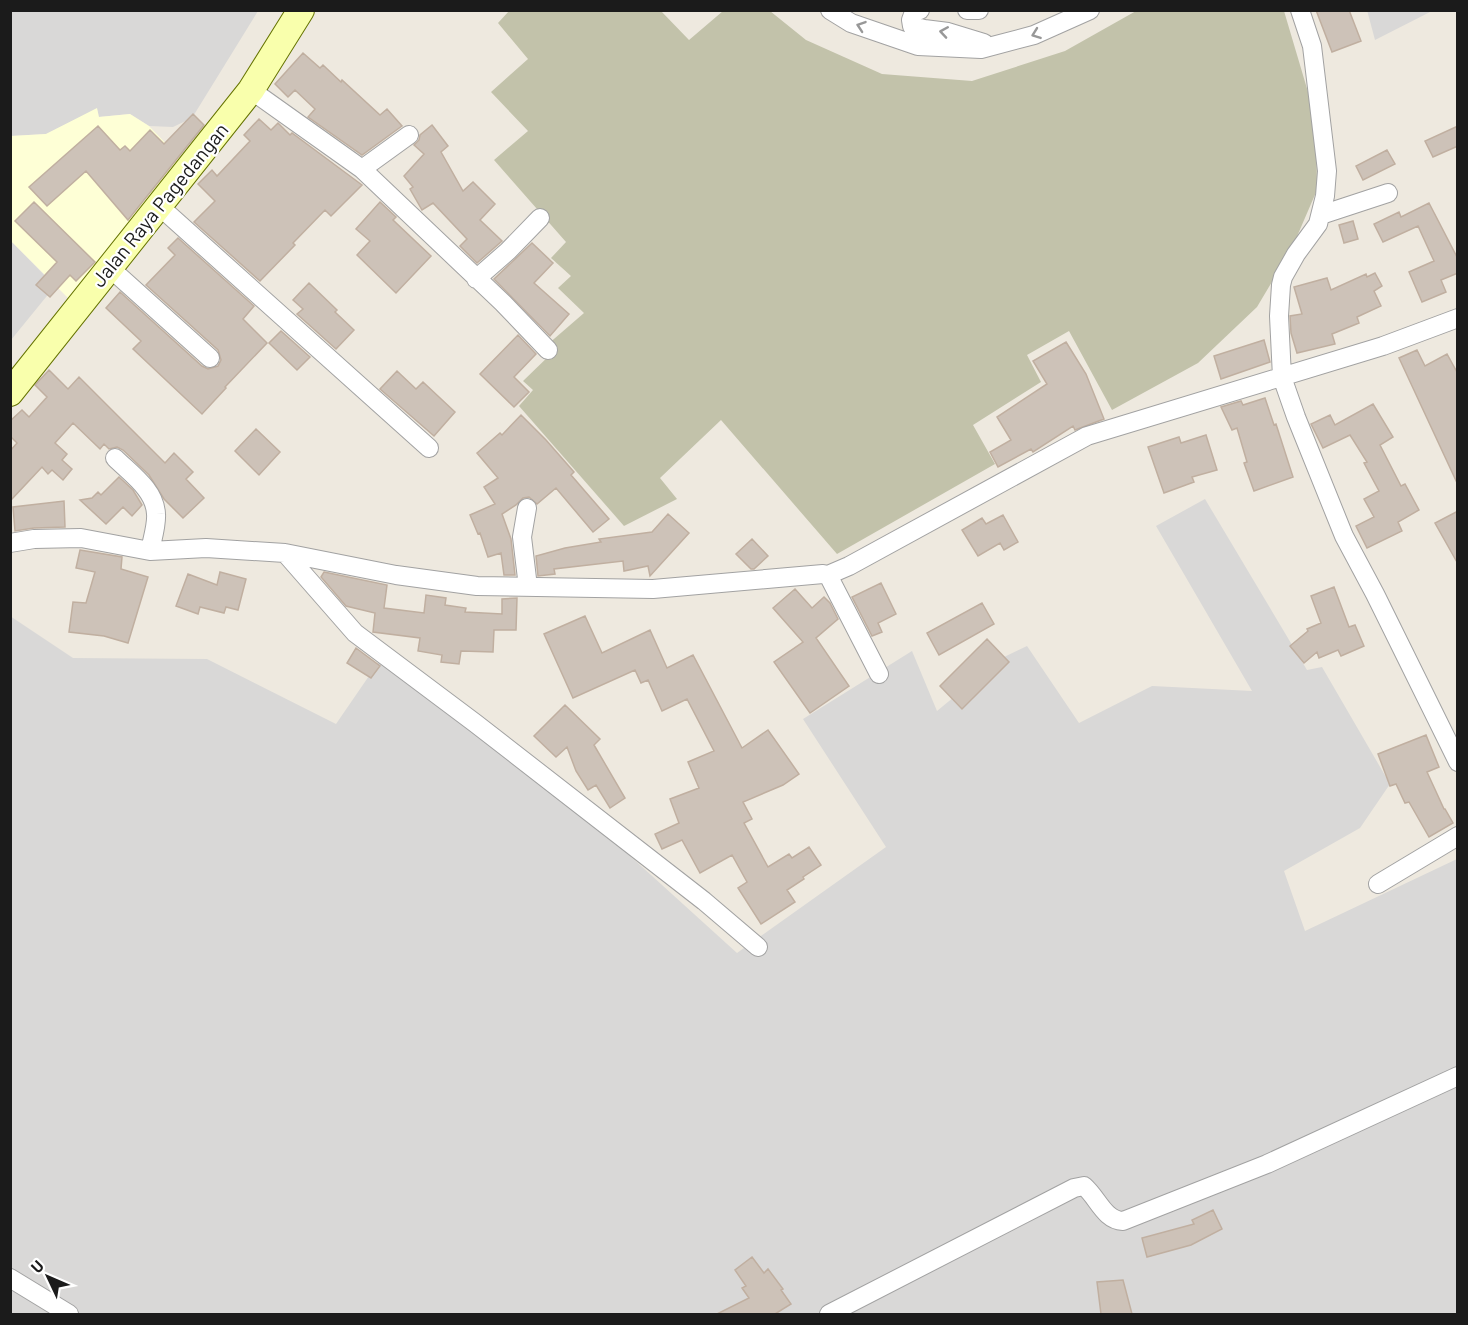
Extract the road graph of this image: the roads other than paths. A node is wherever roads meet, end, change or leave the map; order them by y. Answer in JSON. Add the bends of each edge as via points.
{"nodes":[{"id":1,"x":301,"y":10,"type":"edge"},
{"id":2,"x":830,"y":10,"type":"edge"},
{"id":3,"x":920,"y":10,"type":"edge"},
{"id":4,"x":967,"y":10,"type":"edge"},
{"id":5,"x":980,"y":10,"type":"edge"},
{"id":6,"x":1090,"y":10,"type":"edge"},
{"id":7,"x":1300,"y":10,"type":"edge"},
{"id":8,"x":995,"y":46,"type":"junction"},
{"id":9,"x":251,"y":90,"type":"junction"},
{"id":10,"x":409,"y":135,"type":"dead end"},
{"id":11,"x":362,"y":169,"type":"junction"},
{"id":12,"x":1388,"y":193,"type":"dead end"},
{"id":13,"x":158,"y":205,"type":"junction"},
{"id":14,"x":1321,"y":215,"type":"junction"},
{"id":15,"x":540,"y":218,"type":"dead end"},
{"id":16,"x":110,"y":268,"type":"junction"},
{"id":17,"x":476,"y":279,"type":"junction"},
{"id":18,"x":1458,"y":318,"type":"edge"},
{"id":19,"x":548,"y":350,"type":"dead end"},
{"id":20,"x":210,"y":358,"type":"dead end"},
{"id":21,"x":1282,"y":377,"type":"junction"},
{"id":22,"x":10,"y":393,"type":"edge"},
{"id":23,"x":429,"y":448,"type":"dead end"},
{"id":24,"x":115,"y":458,"type":"dead end"},
{"id":25,"x":527,"y":508,"type":"dead end"},
{"id":26,"x":10,"y":543,"type":"edge"},
{"id":27,"x":150,"y":551,"type":"junction"},
{"id":28,"x":285,"y":553,"type":"junction"},
{"id":29,"x":828,"y":575,"type":"junction"},
{"id":30,"x":528,"y":587,"type":"junction"},
{"id":31,"x":879,"y":674,"type":"dead end"},
{"id":32,"x":1458,"y":762,"type":"edge"},
{"id":33,"x":1458,"y":836,"type":"edge"},
{"id":34,"x":1378,"y":884,"type":"dead end"},
{"id":35,"x":758,"y":947,"type":"dead end"},
{"id":36,"x":1458,"y":1076,"type":"edge"},
{"id":37,"x":10,"y":1278,"type":"edge"},
{"id":38,"x":69,"y":1314,"type":"edge"},
{"id":39,"x":829,"y":1314,"type":"edge"}],
"edges":[{"from":1,"to":9,"type":"street","name":"Jalan Raya Pagedangan"},
{"from":8,"to":2,"type":"street","one_way":true,"via":[[918,46],[851,23]]},
{"from":8,"to":3,"type":"street","one_way":true,"via":[[912,26],[914,12]]},
{"from":4,"to":5,"type":"street"},
{"from":6,"to":8,"type":"street","one_way":true,"via":[[1034,35]]},
{"from":7,"to":14,"type":"street","via":[[1312,46],[1327,171]]},
{"from":9,"to":11,"type":"street"},
{"from":9,"to":13,"type":"street","name":"Jalan Raya Pagedangan"},
{"from":10,"to":11,"type":"street"},
{"from":11,"to":17,"type":"street"},
{"from":12,"to":14,"type":"street"},
{"from":13,"to":16,"type":"street","name":"Jalan Raya Pagedangan"},
{"from":13,"to":23,"type":"street"},
{"from":14,"to":21,"type":"street","via":[[1281,285]]},
{"from":15,"to":17,"type":"street"},
{"from":16,"to":20,"type":"street"},
{"from":16,"to":22,"type":"street","name":"Jalan Raya Pagedangan"},
{"from":17,"to":19,"type":"street"},
{"from":18,"to":21,"type":"street"},
{"from":21,"to":29,"type":"street","via":[[1075,441]]},
{"from":21,"to":32,"type":"street","via":[[1344,536]]},
{"from":24,"to":27,"type":"street","via":[[148,489],[156,514]]},
{"from":25,"to":30,"type":"street","via":[[522,537]]},
{"from":26,"to":27,"type":"street","via":[[81,538]]},
{"from":27,"to":28,"type":"street","via":[[206,548]]},
{"from":28,"to":30,"type":"street","via":[[396,575],[477,586]]},
{"from":28,"to":35,"type":"street","via":[[355,633],[704,901]]},
{"from":29,"to":30,"type":"street","via":[[653,589]]},
{"from":29,"to":31,"type":"street"},
{"from":33,"to":34,"type":"street"},
{"from":36,"to":39,"type":"street","via":[[1267,1164],[1123,1221],[1114,1221],[1107,1215],[1084,1186],[1074,1188]]},
{"from":37,"to":38,"type":"street"}]}
